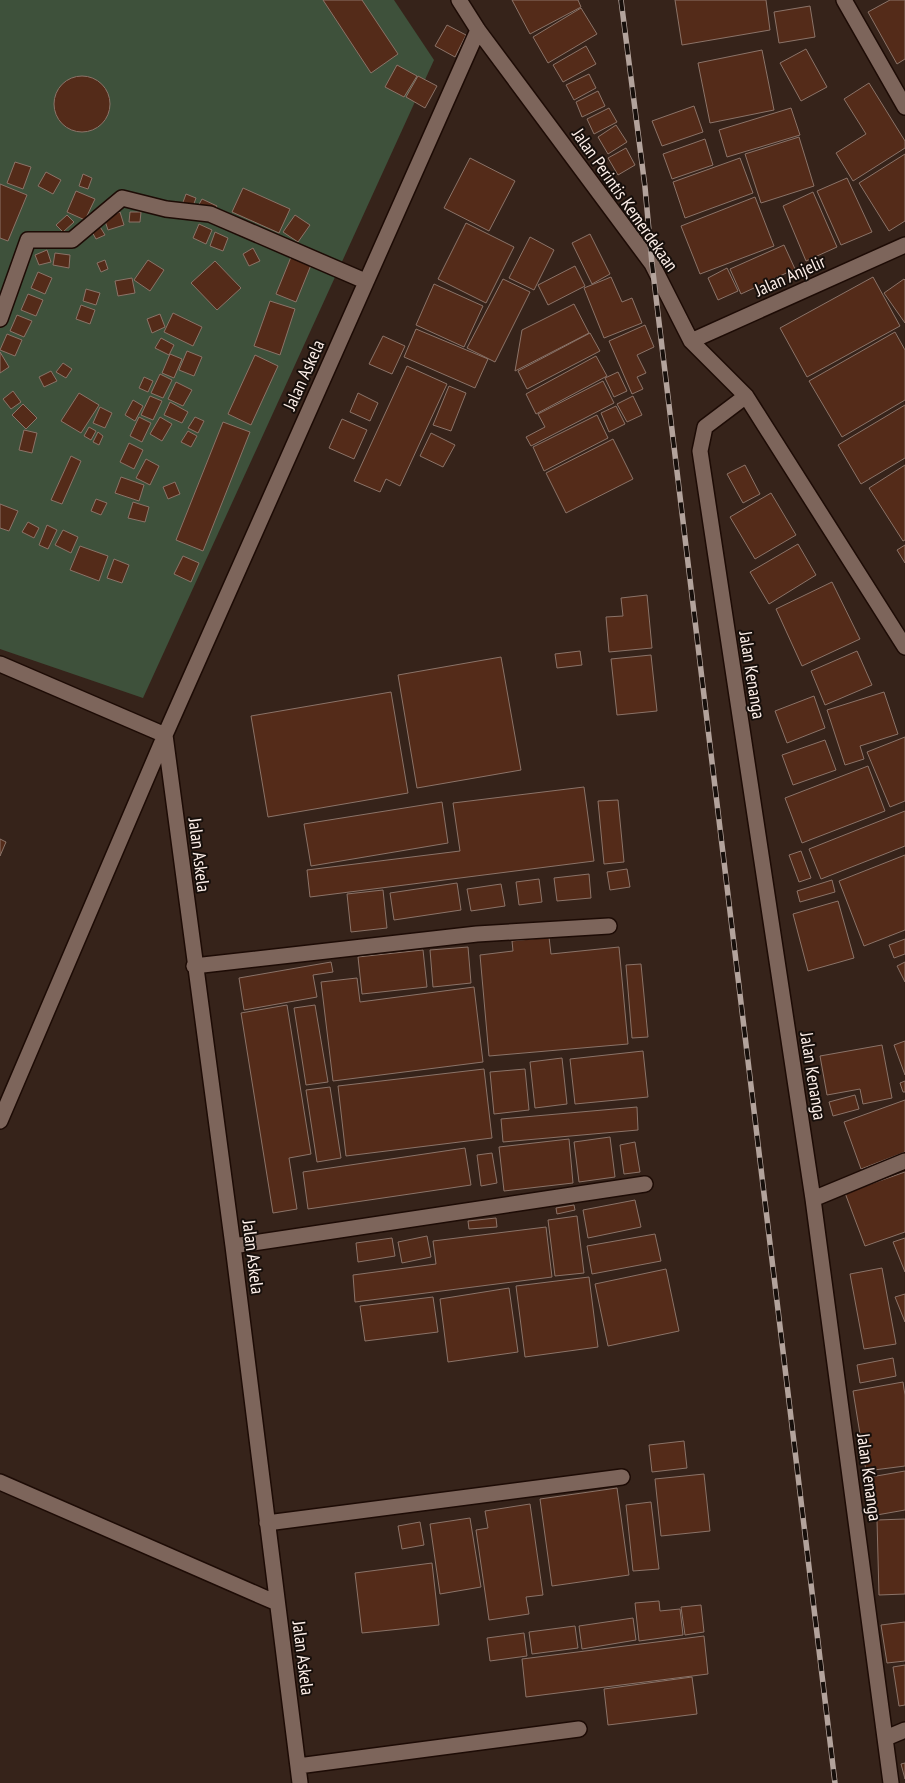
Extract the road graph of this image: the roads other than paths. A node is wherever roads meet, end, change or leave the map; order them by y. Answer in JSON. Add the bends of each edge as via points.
{"nodes":[{"id":1,"x":458,"y":0,"type":"edge"},
{"id":2,"x":844,"y":0,"type":"edge"},
{"id":3,"x":478,"y":30,"type":"junction"},
{"id":4,"x":905,"y":107,"type":"edge"},
{"id":5,"x":905,"y":246,"type":"edge"},
{"id":6,"x":366,"y":281,"type":"junction"},
{"id":7,"x":0,"y":318,"type":"edge"},
{"id":8,"x":691,"y":341,"type":"junction"},
{"id":9,"x":746,"y":396,"type":"junction"},
{"id":10,"x":905,"y":647,"type":"edge"},
{"id":11,"x":0,"y":664,"type":"edge"},
{"id":12,"x":165,"y":735,"type":"junction"},
{"id":13,"x":609,"y":926,"type":"dead end"},
{"id":14,"x":194,"y":966,"type":"junction"},
{"id":15,"x":0,"y":1121,"type":"edge"},
{"id":16,"x":905,"y":1161,"type":"edge"},
{"id":17,"x":645,"y":1184,"type":"dead end"},
{"id":18,"x":813,"y":1199,"type":"junction"},
{"id":19,"x":233,"y":1246,"type":"junction"},
{"id":20,"x":622,"y":1477,"type":"dead end"},
{"id":21,"x":0,"y":1482,"type":"edge"},
{"id":22,"x":267,"y":1523,"type":"junction"},
{"id":23,"x":277,"y":1603,"type":"junction"},
{"id":24,"x":579,"y":1728,"type":"dead end"},
{"id":25,"x":905,"y":1730,"type":"edge"},
{"id":26,"x":886,"y":1738,"type":"junction"},
{"id":27,"x":298,"y":1766,"type":"junction"},
{"id":28,"x":300,"y":1783,"type":"edge"},
{"id":29,"x":891,"y":1783,"type":"edge"}],
"edges":[{"from":1,"to":3,"type":"street","name":"Jalan Perintis Kemerdekaan"},
{"from":2,"to":4,"type":"street"},
{"from":3,"to":6,"type":"street","name":"Jalan Askela"},
{"from":3,"to":8,"type":"street","name":"Jalan Perintis Kemerdekaan","via":[[652,264]]},
{"from":5,"to":8,"type":"street","name":"Jalan Anjelir"},
{"from":6,"to":7,"type":"street","via":[[210,214],[166,209],[122,198],[72,240],[28,240]]},
{"from":6,"to":12,"type":"street","name":"Jalan Askela"},
{"from":8,"to":9,"type":"street","name":"Jalan Perintis Kemerdekaan"},
{"from":9,"to":10,"type":"street","name":"Jalan Perintis Kemerdekaan"},
{"from":9,"to":18,"type":"street","name":"Jalan Kenanga","via":[[705,427],[700,451]]},
{"from":11,"to":12,"type":"street"},
{"from":12,"to":14,"type":"street","name":"Jalan Askela"},
{"from":12,"to":15,"type":"street","name":"Jalan Askela"},
{"from":13,"to":14,"type":"street","via":[[477,934]]},
{"from":14,"to":19,"type":"street","name":"Jalan Askela"},
{"from":16,"to":18,"type":"street"},
{"from":17,"to":19,"type":"street"},
{"from":18,"to":26,"type":"street","name":"Jalan Kenanga"},
{"from":19,"to":22,"type":"street","name":"Jalan Askela"},
{"from":20,"to":22,"type":"street"},
{"from":21,"to":23,"type":"street"},
{"from":22,"to":23,"type":"street","name":"Jalan Askela"},
{"from":23,"to":27,"type":"street","name":"Jalan Askela"},
{"from":24,"to":27,"type":"street"},
{"from":25,"to":26,"type":"street"},
{"from":26,"to":29,"type":"street","name":"Jalan Kenanga"},
{"from":27,"to":28,"type":"street","name":"Jalan Askela"}]}
